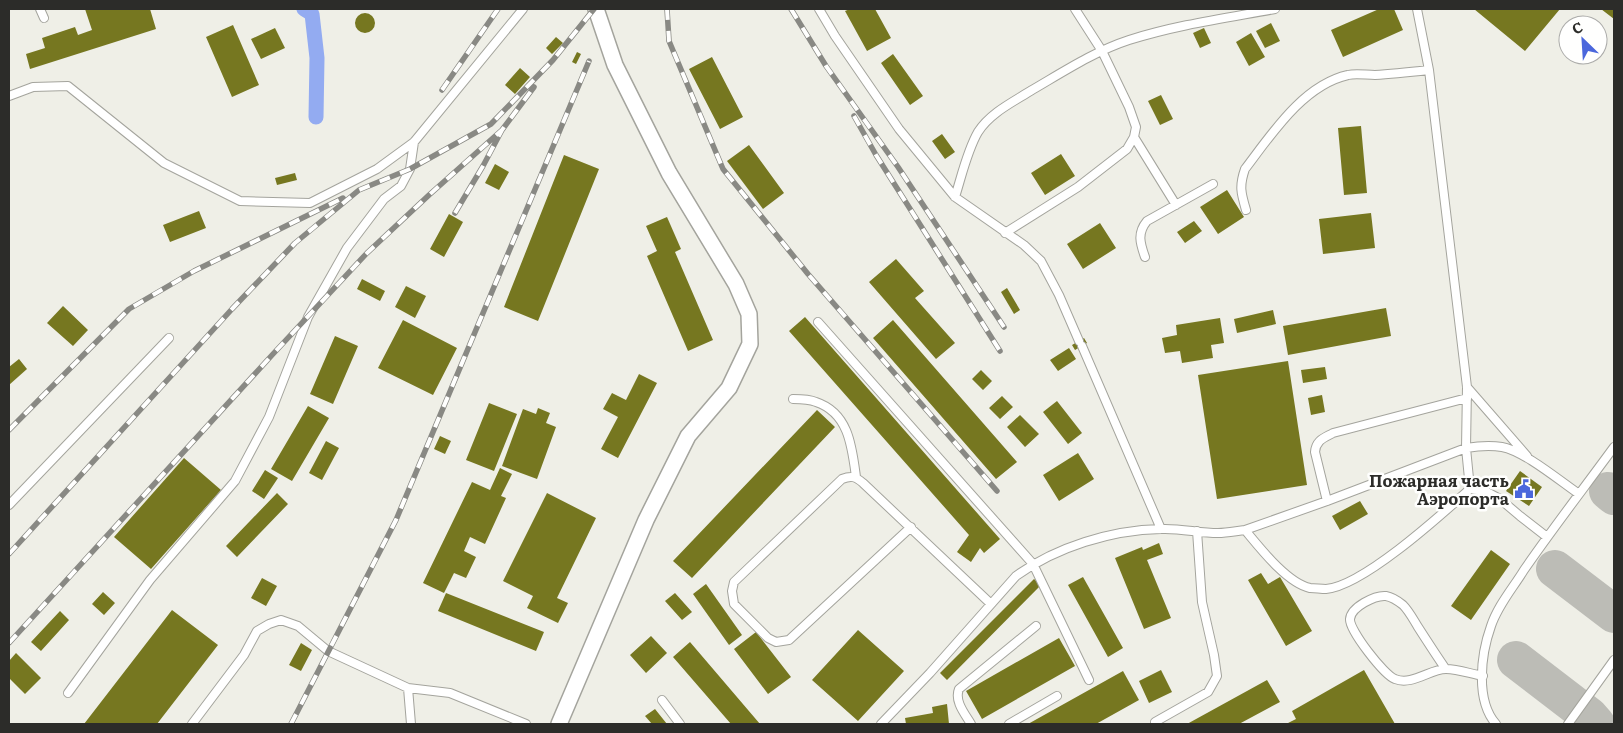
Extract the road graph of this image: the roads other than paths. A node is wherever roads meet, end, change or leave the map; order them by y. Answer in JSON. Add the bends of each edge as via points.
{"nodes":[{"id":1,"x":40,"y":9,"type":"edge"},
{"id":2,"x":523,"y":9,"type":"edge"},
{"id":3,"x":596,"y":9,"type":"edge"},
{"id":4,"x":819,"y":9,"type":"edge"},
{"id":5,"x":1075,"y":9,"type":"edge"},
{"id":6,"x":1275,"y":9,"type":"edge"},
{"id":7,"x":1417,"y":9,"type":"edge"},
{"id":8,"x":44,"y":18,"type":"dead end"},
{"id":9,"x":1102,"y":51,"type":"junction"},
{"id":10,"x":1428,"y":70,"type":"junction"},
{"id":11,"x":9,"y":96,"type":"edge"},
{"id":12,"x":1134,"y":137,"type":"junction"},
{"id":13,"x":414,"y":142,"type":"junction"},
{"id":14,"x":1213,"y":184,"type":"dead end"},
{"id":15,"x":955,"y":197,"type":"junction"},
{"id":16,"x":1176,"y":205,"type":"junction"},
{"id":17,"x":1246,"y":210,"type":"dead end"},
{"id":18,"x":1005,"y":233,"type":"junction"},
{"id":19,"x":1146,"y":257,"type":"dead end"},
{"id":20,"x":818,"y":322,"type":"dead end"},
{"id":21,"x":169,"y":338,"type":"dead end"},
{"id":22,"x":1467,"y":387,"type":"junction"},
{"id":23,"x":1467,"y":398,"type":"junction"},
{"id":24,"x":793,"y":399,"type":"dead end"},
{"id":25,"x":1614,"y":447,"type":"edge"},
{"id":26,"x":1466,"y":448,"type":"junction"},
{"id":27,"x":1530,"y":460,"type":"junction"},
{"id":28,"x":856,"y":477,"type":"junction"},
{"id":29,"x":1470,"y":489,"type":"junction"},
{"id":30,"x":1579,"y":494,"type":"junction"},
{"id":31,"x":1326,"y":501,"type":"junction"},
{"id":32,"x":9,"y":505,"type":"edge"},
{"id":33,"x":911,"y":528,"type":"junction"},
{"id":34,"x":1162,"y":529,"type":"junction"},
{"id":35,"x":1245,"y":530,"type":"junction"},
{"id":36,"x":1197,"y":531,"type":"junction"},
{"id":37,"x":1547,"y":537,"type":"junction"},
{"id":38,"x":1033,"y":564,"type":"junction"},
{"id":39,"x":991,"y":604,"type":"junction"},
{"id":40,"x":1036,"y":626,"type":"dead end"},
{"id":41,"x":1614,"y":660,"type":"edge"},
{"id":42,"x":1445,"y":668,"type":"junction"},
{"id":43,"x":1483,"y":676,"type":"junction"},
{"id":44,"x":1089,"y":680,"type":"dead end"},
{"id":45,"x":408,"y":688,"type":"junction"},
{"id":46,"x":68,"y":693,"type":"dead end"},
{"id":47,"x":1057,"y":696,"type":"dead end"},
{"id":48,"x":662,"y":700,"type":"dead end"},
{"id":49,"x":1155,"y":722,"type":"dead end"},
{"id":50,"x":192,"y":724,"type":"edge"},
{"id":51,"x":410,"y":724,"type":"edge"},
{"id":52,"x":526,"y":724,"type":"edge"},
{"id":53,"x":559,"y":724,"type":"edge"},
{"id":54,"x":680,"y":724,"type":"edge"},
{"id":55,"x":881,"y":724,"type":"edge"},
{"id":56,"x":972,"y":724,"type":"edge"},
{"id":57,"x":1009,"y":724,"type":"edge"},
{"id":58,"x":1496,"y":724,"type":"edge"},
{"id":59,"x":1568,"y":724,"type":"edge"}],
"edges":[{"from":1,"to":8,"type":"lane"},
{"from":2,"to":13,"type":"lane"},
{"from":3,"to":53,"type":"street","via":[[615,65],[669,173],[736,284],[749,314],[750,344],[729,388],[688,436],[646,520]]},
{"from":4,"to":15,"type":"lane","via":[[900,128]]},
{"from":5,"to":9,"type":"lane"},
{"from":6,"to":9,"type":"lane","via":[[1175,28]]},
{"from":7,"to":10,"type":"lane"},
{"from":9,"to":12,"type":"lane","via":[[1129,107],[1136,127]]},
{"from":9,"to":15,"type":"lane","via":[[1027,93],[989,119],[971,147]]},
{"from":10,"to":17,"type":"lane","via":[[1348,75],[1312,92],[1295,107],[1245,169],[1240,190]]},
{"from":10,"to":22,"type":"lane"},
{"from":11,"to":13,"type":"lane","via":[[33,87],[68,86],[164,163],[240,201],[310,203],[377,169]]},
{"from":12,"to":16,"type":"lane"},
{"from":12,"to":18,"type":"lane","via":[[1127,149],[1078,187]]},
{"from":13,"to":46,"type":"lane","via":[[410,169],[400,186],[384,200],[347,248],[308,316],[269,417],[235,481],[150,580]]},
{"from":14,"to":16,"type":"lane"},
{"from":15,"to":18,"type":"lane"},
{"from":16,"to":19,"type":"lane","via":[[1142,227],[1140,245]]},
{"from":18,"to":34,"type":"lane","via":[[1041,261],[1059,294]]},
{"from":20,"to":38,"type":"lane"},
{"from":21,"to":32,"type":"lane"},
{"from":22,"to":23,"type":"lane"},
{"from":22,"to":27,"type":"lane"},
{"from":23,"to":26,"type":"lane"},
{"from":23,"to":31,"type":"lane","via":[[1334,433],[1319,441],[1316,452]]},
{"from":24,"to":28,"type":"lane","via":[[815,401],[840,418],[847,432]]},
{"from":25,"to":30,"type":"lane"},
{"from":26,"to":27,"type":"lane","via":[[1504,447]]},
{"from":26,"to":29,"type":"lane"},
{"from":26,"to":31,"type":"lane"},
{"from":27,"to":30,"type":"lane"},
{"from":28,"to":33,"type":"lane"},
{"from":28,"to":33,"type":"lane","via":[[842,479],[734,582],[734,604],[768,638],[776,642],[789,640]]},
{"from":29,"to":35,"type":"lane","via":[[1436,520],[1372,569],[1327,589],[1310,588],[1297,582],[1269,558]]},
{"from":29,"to":37,"type":"lane","via":[[1485,491],[1500,499]]},
{"from":30,"to":37,"type":"lane"},
{"from":31,"to":35,"type":"lane"},
{"from":33,"to":39,"type":"lane"},
{"from":34,"to":36,"type":"lane"},
{"from":34,"to":38,"type":"lane","via":[[1104,536]]},
{"from":35,"to":36,"type":"lane"},
{"from":36,"to":49,"type":"lane","via":[[1202,602],[1217,676],[1208,692]]},
{"from":37,"to":43,"type":"lane","via":[[1501,604],[1491,625]]},
{"from":38,"to":39,"type":"lane","via":[[1016,576]]},
{"from":38,"to":44,"type":"lane"},
{"from":39,"to":55,"type":"lane"},
{"from":40,"to":56,"type":"lane","via":[[959,689],[957,700]]},
{"from":41,"to":59,"type":"lane"},
{"from":42,"to":42,"type":"lane","via":[[1422,677],[1392,678],[1381,669],[1354,630],[1350,622],[1353,612],[1379,596],[1393,598],[1407,609]]},
{"from":42,"to":43,"type":"lane"},
{"from":43,"to":58,"type":"lane","via":[[1485,704]]},
{"from":45,"to":50,"type":"lane","via":[[328,651],[298,626],[281,620],[257,631],[244,655]]},
{"from":45,"to":51,"type":"lane"},
{"from":45,"to":52,"type":"lane","via":[[450,692]]},
{"from":47,"to":57,"type":"lane"},
{"from":48,"to":54,"type":"lane"}]}
